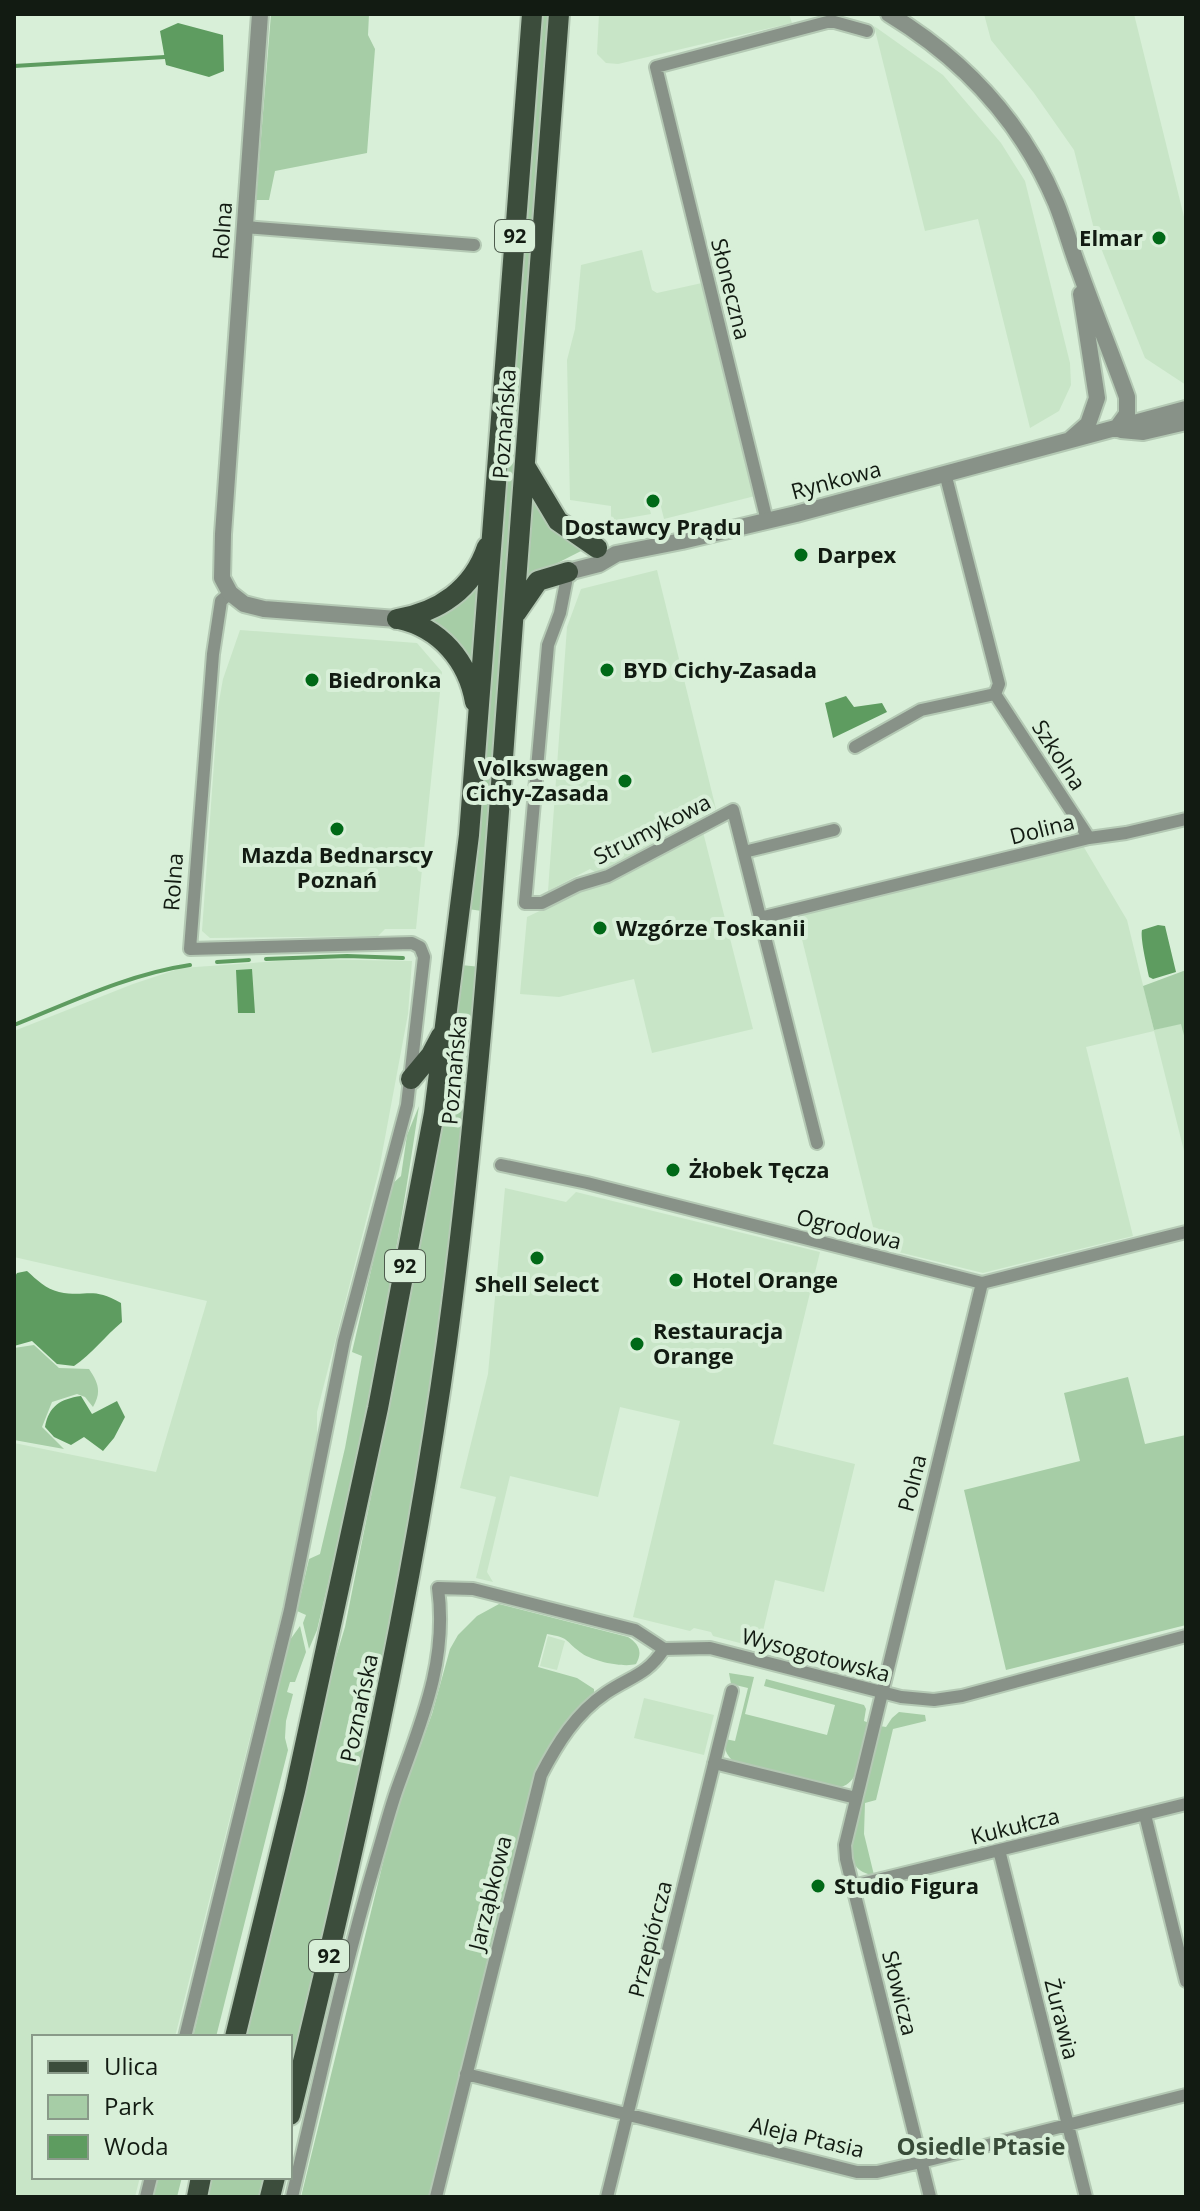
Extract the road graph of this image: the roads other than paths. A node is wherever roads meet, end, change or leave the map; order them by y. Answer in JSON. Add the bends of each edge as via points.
{"nodes":[{"id":1,"x":260,"y":14,"type":"edge"},
{"id":2,"x":532,"y":14,"type":"edge"},
{"id":3,"x":559,"y":14,"type":"edge"},
{"id":4,"x":889,"y":14,"type":"edge"},
{"id":5,"x":867,"y":31,"type":"dead end"},
{"id":6,"x":245,"y":227,"type":"junction"},
{"id":7,"x":474,"y":245,"type":"dead end"},
{"id":8,"x":1078,"y":268,"type":"junction"},
{"id":9,"x":1097,"y":387,"type":"junction"},
{"id":10,"x":1127,"y":397,"type":"junction"},
{"id":11,"x":1186,"y":409,"type":"edge"},
{"id":12,"x":1186,"y":422,"type":"edge"},
{"id":13,"x":1116,"y":429,"type":"junction"},
{"id":14,"x":1067,"y":442,"type":"junction"},
{"id":15,"x":525,"y":466,"type":"junction"},
{"id":16,"x":945,"y":473,"type":"junction"},
{"id":17,"x":495,"y":508,"type":"junction"},
{"id":18,"x":767,"y":521,"type":"junction"},
{"id":19,"x":607,"y":551,"type":"junction"},
{"id":20,"x":568,"y":572,"type":"junction"},
{"id":21,"x":230,"y":593,"type":"junction"},
{"id":22,"x":514,"y":617,"type":"junction"},
{"id":23,"x":397,"y":619,"type":"junction"},
{"id":24,"x":995,"y":694,"type":"junction"},
{"id":25,"x":478,"y":730,"type":"junction"},
{"id":26,"x":855,"y":747,"type":"dead end"},
{"id":27,"x":1186,"y":819,"type":"edge"},
{"id":28,"x":834,"y":830,"type":"dead end"},
{"id":29,"x":1089,"y":838,"type":"junction"},
{"id":30,"x":744,"y":852,"type":"junction"},
{"id":31,"x":760,"y":918,"type":"junction"},
{"id":32,"x":420,"y":947,"type":"joint"},
{"id":33,"x":447,"y":1017,"type":"junction"},
{"id":34,"x":411,"y":1079,"type":"junction"},
{"id":35,"x":817,"y":1143,"type":"dead end"},
{"id":36,"x":501,"y":1165,"type":"dead end"},
{"id":37,"x":1186,"y":1232,"type":"edge"},
{"id":38,"x":982,"y":1283,"type":"junction"},
{"id":39,"x":1186,"y":1636,"type":"edge"},
{"id":40,"x":664,"y":1649,"type":"junction"},
{"id":41,"x":732,"y":1691,"type":"dead end"},
{"id":42,"x":882,"y":1693,"type":"junction"},
{"id":43,"x":714,"y":1763,"type":"junction"},
{"id":44,"x":856,"y":1798,"type":"junction"},
{"id":45,"x":1186,"y":1804,"type":"edge"},
{"id":46,"x":1145,"y":1815,"type":"junction"},
{"id":47,"x":999,"y":1850,"type":"junction"},
{"id":48,"x":853,"y":1886,"type":"junction"},
{"id":49,"x":1186,"y":1981,"type":"edge"},
{"id":50,"x":185,"y":2035,"type":"edge"},
{"id":51,"x":235,"y":2035,"type":"edge"},
{"id":52,"x":466,"y":2074,"type":"junction"},
{"id":53,"x":1186,"y":2095,"type":"edge"},
{"id":54,"x":292,"y":2106,"type":"edge"},
{"id":55,"x":628,"y":2115,"type":"junction"},
{"id":56,"x":1069,"y":2125,"type":"junction"},
{"id":57,"x":921,"y":2162,"type":"junction"},
{"id":58,"x":292,"y":2197,"type":"edge"},
{"id":59,"x":436,"y":2197,"type":"edge"},
{"id":60,"x":607,"y":2197,"type":"edge"},
{"id":61,"x":930,"y":2197,"type":"edge"},
{"id":62,"x":1086,"y":2197,"type":"edge"}],
"edges":[{"from":1,"to":6,"type":"street","name":"Rolna"},
{"from":2,"to":17,"type":"main road","name":"Poznańska","number":"92"},
{"from":3,"to":15,"type":"main road","name":"Poznańska","number":"92"},
{"from":4,"to":8,"type":"street","via":[[947,55],[1002,111],[1044,178]]},
{"from":5,"to":18,"type":"street","name":"Słoneczna","via":[[831,21],[656,67]]},
{"from":6,"to":7,"type":"street"},
{"from":6,"to":21,"type":"street","name":"Rolna","via":[[221,569]]},
{"from":8,"to":9,"type":"street"},
{"from":8,"to":10,"type":"street"},
{"from":9,"to":13,"type":"street"},
{"from":9,"to":14,"type":"street","via":[[1092,416]]},
{"from":10,"to":11,"type":"street","via":[[1154,408]]},
{"from":10,"to":13,"type":"street","via":[[1127,414]]},
{"from":11,"to":13,"type":"street","name":"Rynkowa"},
{"from":12,"to":13,"type":"street","name":"Rynkowa","via":[[1143,432]]},
{"from":13,"to":14,"type":"street","name":"Rynkowa"},
{"from":14,"to":16,"type":"street","name":"Rynkowa"},
{"from":15,"to":19,"type":"main road","via":[[558,521]]},
{"from":15,"to":22,"type":"main road","name":"Poznańska","number":"92"},
{"from":16,"to":18,"type":"street","name":"Rynkowa"},
{"from":16,"to":24,"type":"street","via":[[999,684]]},
{"from":17,"to":23,"type":"main road","via":[[484,555],[465,586],[434,608]]},
{"from":17,"to":25,"type":"main road","name":"Poznańska","number":"92"},
{"from":18,"to":19,"type":"street","name":"Rynkowa"},
{"from":19,"to":20,"type":"street","name":"Rynkowa","via":[[599,564]]},
{"from":20,"to":22,"type":"main road","via":[[535,583]]},
{"from":20,"to":30,"type":"street","name":"Strumykowa","via":[[548,645],[525,903],[542,903],[608,876],[733,810]]},
{"from":21,"to":23,"type":"street","via":[[252,607]]},
{"from":21,"to":32,"type":"street","name":"Rolna","via":[[221,601],[213,654],[190,949],[408,943]]},
{"from":22,"to":54,"type":"main road","name":"Poznańska","number":"92","via":[[479,1070],[440,1390],[379,1734]]},
{"from":23,"to":25,"type":"main road","via":[[430,632],[457,656],[472,686]]},
{"from":24,"to":26,"type":"street","via":[[921,710]]},
{"from":24,"to":29,"type":"street","name":"Szkolna"},
{"from":25,"to":33,"type":"main road","name":"Poznańska","number":"92"},
{"from":27,"to":29,"type":"street","name":"Dolina"},
{"from":28,"to":30,"type":"street"},
{"from":29,"to":31,"type":"street","name":"Dolina"},
{"from":30,"to":31,"type":"street"},
{"from":31,"to":35,"type":"street"},
{"from":32,"to":34,"type":"street","name":"Poznańska","via":[[424,964]]},
{"from":33,"to":34,"type":"main road","via":[[436,1047]]},
{"from":33,"to":51,"type":"main road","name":"Poznańska","number":"92","via":[[426,1168],[378,1408]]},
{"from":34,"to":50,"type":"street","name":"Poznańska","via":[[344,1341],[290,1610]]},
{"from":36,"to":38,"type":"street","name":"Ogrodowa"},
{"from":37,"to":38,"type":"street","name":"Ogrodowa"},
{"from":38,"to":42,"type":"street","name":"Polna"},
{"from":39,"to":42,"type":"street","name":"Wysogotowska","via":[[948,1699]]},
{"from":40,"to":42,"type":"street","name":"Wysogotowska","via":[[710,1648]]},
{"from":40,"to":52,"type":"street","name":"Jarząbkowa","via":[[653,1666],[606,1693],[577,1718],[541,1775]]},
{"from":40,"to":58,"type":"street","via":[[635,1630],[473,1589],[438,1588],[437,1667],[375,1862]]},
{"from":41,"to":43,"type":"street","name":"Przepiórcza"},
{"from":42,"to":44,"type":"street","name":"Słowicza"},
{"from":43,"to":44,"type":"street"},
{"from":43,"to":55,"type":"street","name":"Przepiórcza"},
{"from":44,"to":48,"type":"street","name":"Słowicza","via":[[845,1845]]},
{"from":45,"to":46,"type":"street","name":"Kukułcza"},
{"from":46,"to":47,"type":"street","name":"Kukułcza"},
{"from":46,"to":49,"type":"street"},
{"from":47,"to":48,"type":"street","name":"Kukułcza"},
{"from":47,"to":56,"type":"street","name":"Żurawia"},
{"from":48,"to":57,"type":"street","name":"Słowicza"},
{"from":52,"to":55,"type":"street","name":"Aleja Ptasia"},
{"from":52,"to":59,"type":"street","name":"Jarząbkowa"},
{"from":53,"to":56,"type":"street","name":"Aleja Ptasia"},
{"from":55,"to":57,"type":"street","name":"Aleja Ptasia","via":[[857,2172]]},
{"from":55,"to":60,"type":"street","name":"Przepiórcza"},
{"from":56,"to":57,"type":"street","name":"Aleja Ptasia"},
{"from":56,"to":62,"type":"street","name":"Żurawia"},
{"from":57,"to":61,"type":"street","name":"Słowicza"}]}
